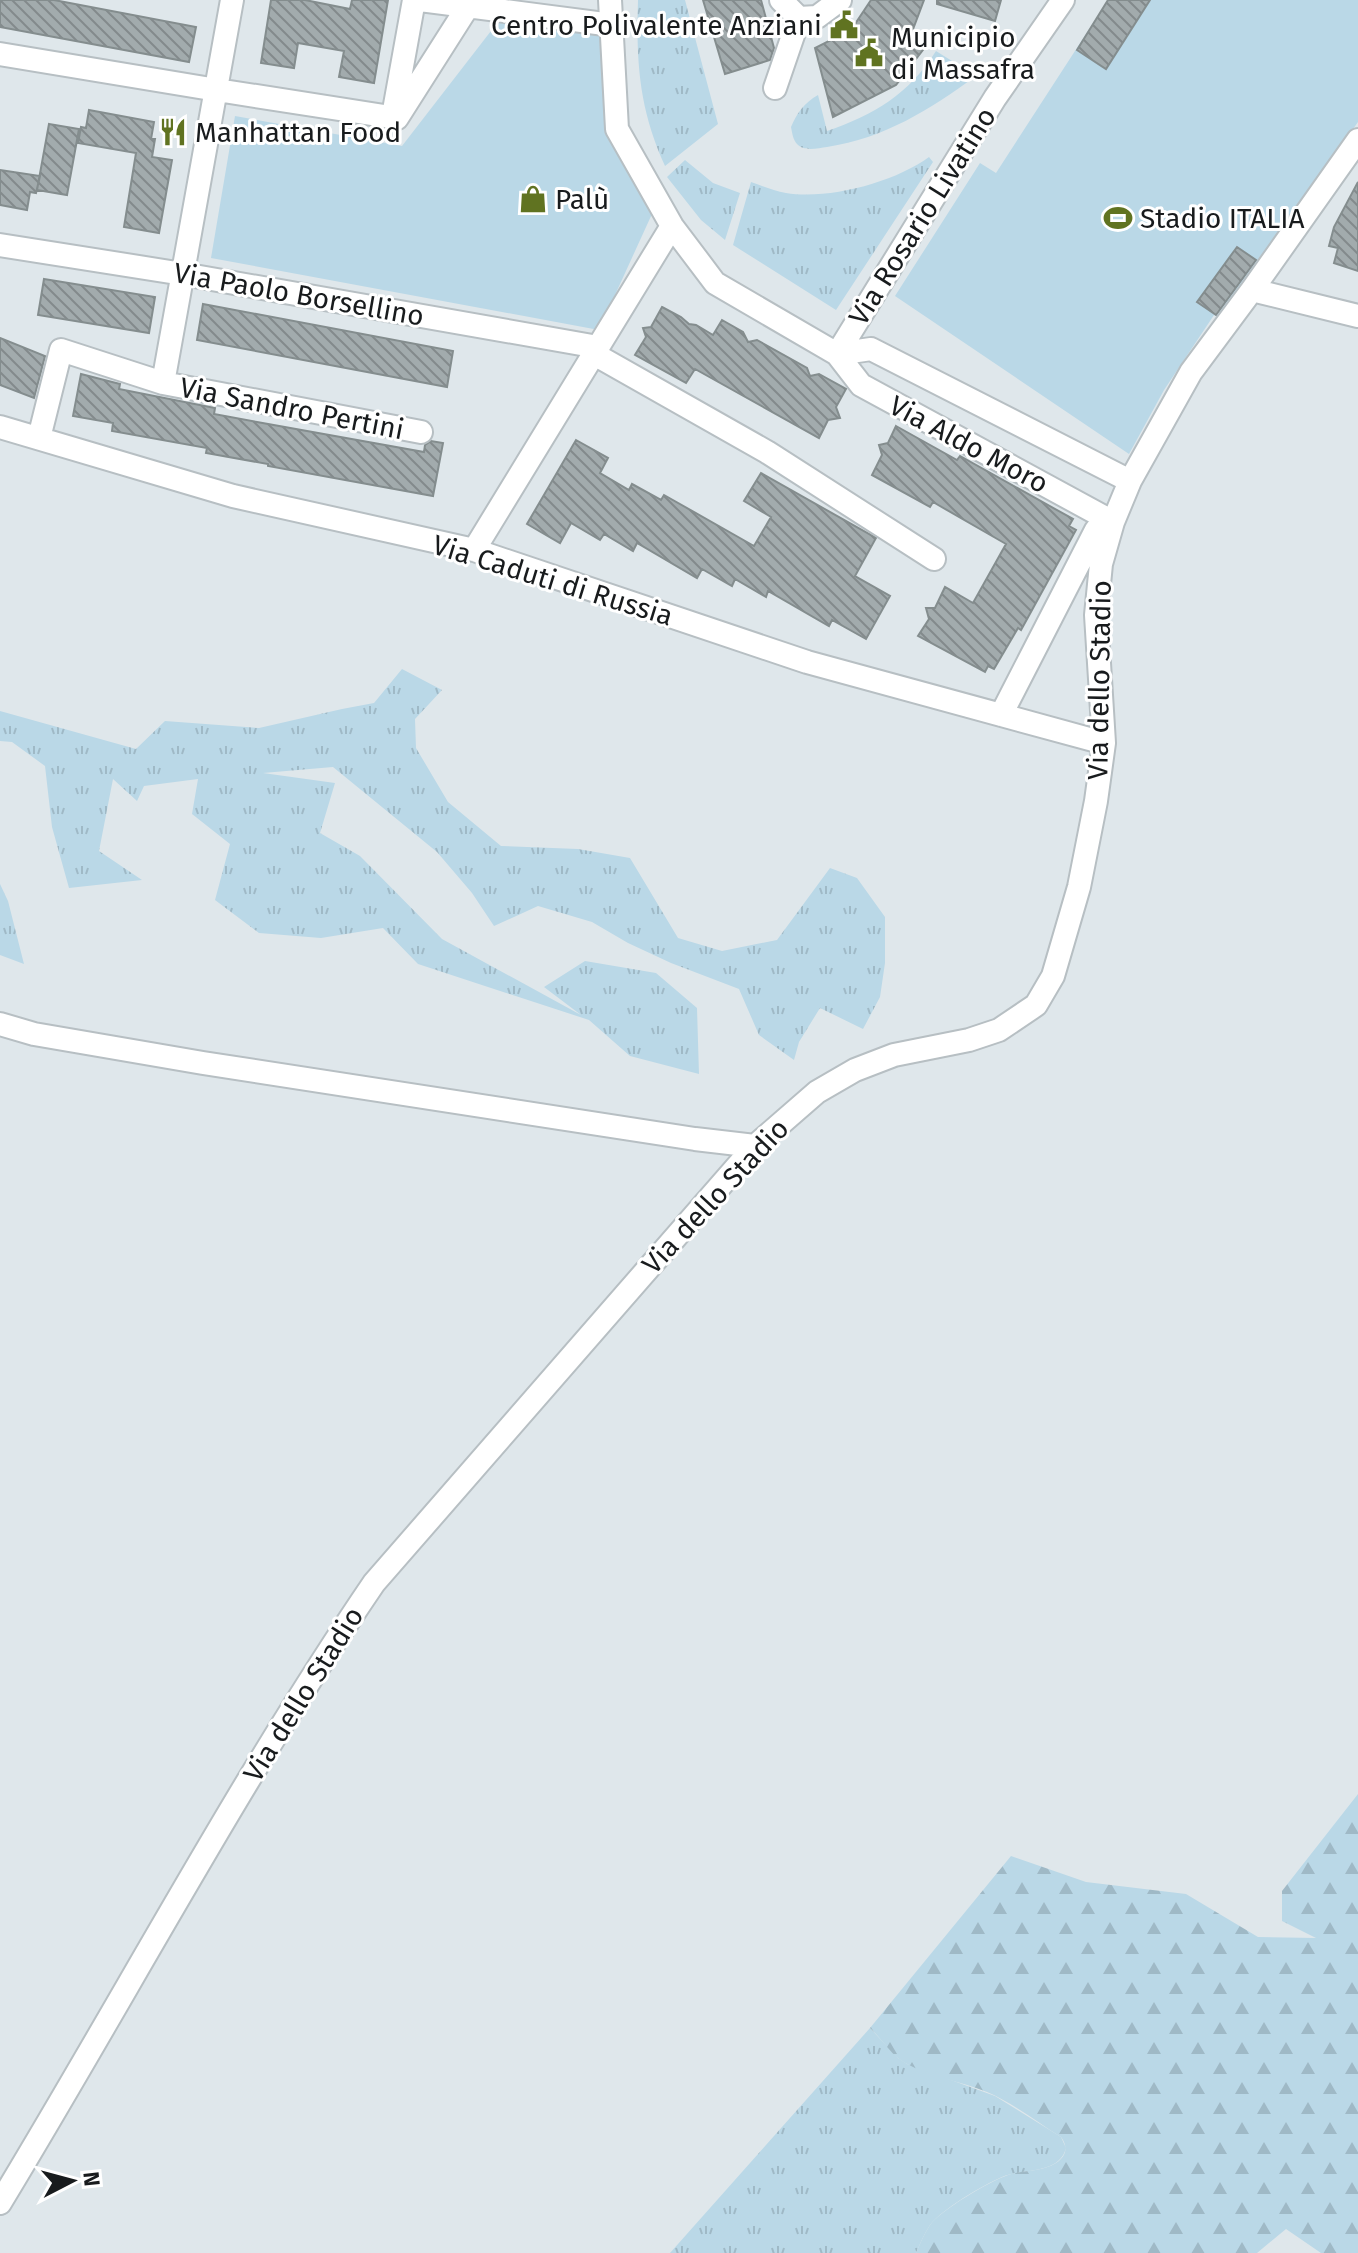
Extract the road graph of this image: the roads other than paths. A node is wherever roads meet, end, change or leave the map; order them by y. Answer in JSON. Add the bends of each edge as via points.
{"nodes":[{"id":1,"x":232,"y":0,"type":"edge"},
{"id":2,"x":417,"y":0,"type":"edge"},
{"id":3,"x":610,"y":0,"type":"edge"},
{"id":4,"x":781,"y":0,"type":"edge"},
{"id":5,"x":840,"y":0,"type":"edge"},
{"id":6,"x":1063,"y":0,"type":"edge"},
{"id":7,"x":470,"y":3,"type":"edge"},
{"id":8,"x":799,"y":18,"type":"junction"},
{"id":9,"x":612,"y":25,"type":"junction"},
{"id":10,"x":0,"y":54,"type":"edge"},
{"id":11,"x":775,"y":88,"type":"dead end"},
{"id":12,"x":217,"y":90,"type":"junction"},
{"id":13,"x":393,"y":117,"type":"junction"},
{"id":14,"x":1358,"y":140,"type":"edge"},
{"id":15,"x":672,"y":226,"type":"junction"},
{"id":16,"x":0,"y":245,"type":"edge"},
{"id":17,"x":183,"y":274,"type":"junction"},
{"id":18,"x":1252,"y":290,"type":"junction"},
{"id":19,"x":1358,"y":316,"type":"edge"},
{"id":20,"x":596,"y":350,"type":"junction"},
{"id":21,"x":837,"y":354,"type":"junction"},
{"id":22,"x":163,"y":383,"type":"junction"},
{"id":23,"x":0,"y":427,"type":"edge"},
{"id":24,"x":421,"y":432,"type":"dead end"},
{"id":25,"x":39,"y":438,"type":"junction"},
{"id":26,"x":1130,"y":481,"type":"junction"},
{"id":27,"x":1113,"y":522,"type":"junction"},
{"id":28,"x":474,"y":550,"type":"junction"},
{"id":29,"x":934,"y":559,"type":"dead end"},
{"id":30,"x":1001,"y":715,"type":"junction"},
{"id":31,"x":1104,"y":743,"type":"junction"},
{"id":32,"x":0,"y":1024,"type":"edge"},
{"id":33,"x":755,"y":1146,"type":"junction"},
{"id":34,"x":0,"y":2203,"type":"edge"}],
"edges":[{"from":1,"to":12,"type":"street","name":"Via Sandro Pertini"},
{"from":2,"to":7,"type":"street"},
{"from":2,"to":13,"type":"street"},
{"from":3,"to":9,"type":"street","name":"Via Aldo Moro"},
{"from":4,"to":8,"type":"street"},
{"from":5,"to":8,"type":"street","via":[[817,17]]},
{"from":6,"to":21,"type":"street","name":"Via Rosario Livatino","via":[[995,98]]},
{"from":7,"to":9,"type":"street"},
{"from":7,"to":13,"type":"street"},
{"from":8,"to":11,"type":"street"},
{"from":9,"to":15,"type":"street","name":"Via Aldo Moro","via":[[617,129]]},
{"from":10,"to":12,"type":"street"},
{"from":12,"to":13,"type":"street"},
{"from":12,"to":17,"type":"street","name":"Via Sandro Pertini"},
{"from":14,"to":18,"type":"street","name":"Via dello Stadio"},
{"from":15,"to":20,"type":"street"},
{"from":15,"to":21,"type":"street","name":"Via Aldo Moro","via":[[715,283]]},
{"from":16,"to":17,"type":"street","name":"Via Paolo Borsellino"},
{"from":17,"to":20,"type":"street","name":"Via Paolo Borsellino"},
{"from":17,"to":22,"type":"street","name":"Via Sandro Pertini"},
{"from":18,"to":19,"type":"street"},
{"from":18,"to":26,"type":"street","name":"Via dello Stadio","via":[[1191,372]]},
{"from":20,"to":28,"type":"street"},
{"from":20,"to":29,"type":"street","name":"Via Paolo Borsellino"},
{"from":21,"to":26,"type":"street","name":"Via Aldo Moro","via":[[871,349]]},
{"from":21,"to":27,"type":"street","name":"Via Aldo Moro","via":[[861,385]]},
{"from":22,"to":24,"type":"street","name":"Via Sandro Pertini"},
{"from":22,"to":25,"type":"street","name":"Via Sandro Pertini","via":[[61,350]]},
{"from":23,"to":25,"type":"street","name":"Via Caduti di Russia"},
{"from":25,"to":28,"type":"street","name":"Via Caduti di Russia","via":[[233,496]]},
{"from":26,"to":27,"type":"street","name":"Via dello Stadio"},
{"from":27,"to":30,"type":"street","via":[[1096,530]]},
{"from":27,"to":31,"type":"street","name":"Via dello Stadio","via":[[1101,564],[1096,615]]},
{"from":28,"to":30,"type":"street","name":"Via Caduti di Russia","via":[[807,662]]},
{"from":30,"to":31,"type":"street","name":"Via Caduti di Russia"},
{"from":31,"to":33,"type":"street","name":"Via dello Stadio","via":[[1079,887],[1053,976],[1036,1005],[999,1030],[894,1055],[855,1070],[817,1092]]},
{"from":32,"to":33,"type":"street","via":[[203,1063]]},
{"from":33,"to":34,"type":"street","name":"Via dello Stadio","via":[[374,1583],[253,1772]]}]}
